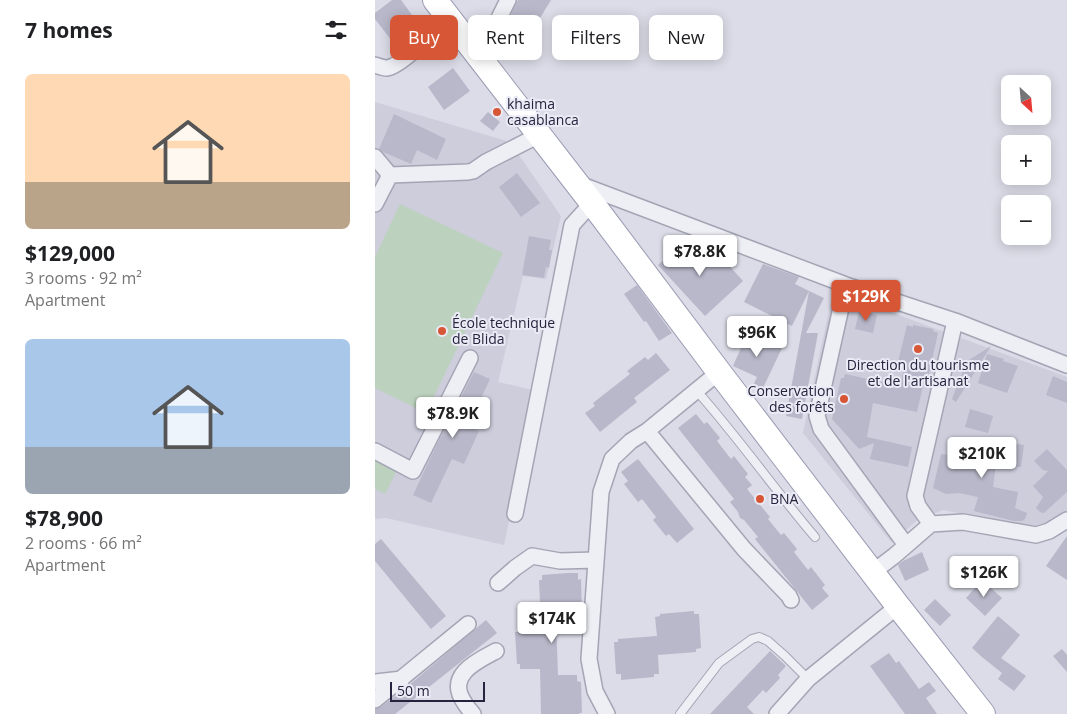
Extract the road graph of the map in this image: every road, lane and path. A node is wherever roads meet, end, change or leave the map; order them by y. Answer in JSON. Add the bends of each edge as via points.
{"nodes":[{"id":1,"x":509,"y":0,"type":"edge"},
{"id":2,"x":439,"y":6,"type":"edge"},
{"id":3,"x":501,"y":15,"type":"edge"},
{"id":4,"x":468,"y":44,"type":"edge"},
{"id":5,"x":481,"y":60,"type":"edge"},
{"id":6,"x":375,"y":65,"type":"edge"},
{"id":7,"x":539,"y":135,"type":"junction"},
{"id":8,"x":375,"y":157,"type":"edge"},
{"id":9,"x":390,"y":175,"type":"junction"},
{"id":10,"x":577,"y":183,"type":"junction"},
{"id":11,"x":592,"y":203,"type":"junction"},
{"id":12,"x":375,"y":204,"type":"edge"},
{"id":13,"x":845,"y":285,"type":"junction"},
{"id":14,"x":955,"y":321,"type":"junction"},
{"id":15,"x":470,"y":358,"type":"dead end"},
{"id":16,"x":1067,"y":365,"type":"edge"},
{"id":17,"x":719,"y":372,"type":"junction"},
{"id":18,"x":696,"y":390,"type":"junction"},
{"id":19,"x":647,"y":431,"type":"junction"},
{"id":20,"x":375,"y":451,"type":"edge"},
{"id":21,"x":515,"y":514,"type":"dead end"},
{"id":22,"x":1067,"y":520,"type":"edge"},
{"id":23,"x":931,"y":524,"type":"junction"},
{"id":24,"x":815,"y":537,"type":"dead end"},
{"id":25,"x":906,"y":545,"type":"junction"},
{"id":26,"x":596,"y":560,"type":"junction"},
{"id":27,"x":873,"y":572,"type":"junction"},
{"id":28,"x":498,"y":583,"type":"dead end"},
{"id":29,"x":791,"y":600,"type":"dead end"},
{"id":30,"x":898,"y":606,"type":"junction"},
{"id":31,"x":469,"y":624,"type":"dead end"},
{"id":32,"x":496,"y":651,"type":"dead end"},
{"id":33,"x":402,"y":679,"type":"junction"},
{"id":34,"x":808,"y":679,"type":"junction"},
{"id":35,"x":375,"y":682,"type":"edge"},
{"id":36,"x":375,"y":700,"type":"edge"},
{"id":37,"x":473,"y":714,"type":"edge"},
{"id":38,"x":607,"y":714,"type":"edge"},
{"id":39,"x":680,"y":714,"type":"edge"},
{"id":40,"x":777,"y":714,"type":"edge"},
{"id":41,"x":982,"y":714,"type":"edge"}],
"edges":[{"from":1,"to":3,"type":"street"},
{"from":2,"to":4,"type":"main road"},
{"from":2,"to":6,"type":"street","via":[[409,54],[387,68]]},
{"from":5,"to":7,"type":"main road"},
{"from":7,"to":9,"type":"street","via":[[473,171]]},
{"from":7,"to":10,"type":"main road"},
{"from":8,"to":9,"type":"street"},
{"from":9,"to":12,"type":"street"},
{"from":10,"to":11,"type":"main road"},
{"from":10,"to":13,"type":"street"},
{"from":11,"to":17,"type":"main road"},
{"from":11,"to":21,"type":"street","via":[[571,225]]},
{"from":13,"to":14,"type":"street"},
{"from":13,"to":25,"type":"street","via":[[817,416],[821,429]]},
{"from":14,"to":16,"type":"street"},
{"from":14,"to":23,"type":"street","via":[[915,496]]},
{"from":15,"to":20,"type":"street","via":[[413,471]]},
{"from":17,"to":18,"type":"street"},
{"from":17,"to":27,"type":"main road"},
{"from":18,"to":19,"type":"street"},
{"from":18,"to":24,"type":"lane"},
{"from":19,"to":26,"type":"street","via":[[612,459],[601,492]]},
{"from":19,"to":29,"type":"street","via":[[744,549]]},
{"from":22,"to":23,"type":"street","via":[[1036,535],[963,522]]},
{"from":23,"to":25,"type":"street"},
{"from":25,"to":27,"type":"street"},
{"from":26,"to":28,"type":"street","via":[[560,561],[532,556]]},
{"from":26,"to":38,"type":"street","via":[[589,659],[595,691]]},
{"from":27,"to":30,"type":"main road"},
{"from":30,"to":34,"type":"street"},
{"from":30,"to":41,"type":"main road"},
{"from":31,"to":33,"type":"street"},
{"from":32,"to":37,"type":"street","via":[[475,662],[460,677],[462,700]]},
{"from":33,"to":35,"type":"street"},
{"from":33,"to":36,"type":"street"},
{"from":34,"to":39,"type":"lane","via":[[768,641],[759,637],[719,662]]},
{"from":34,"to":40,"type":"street"}]}
